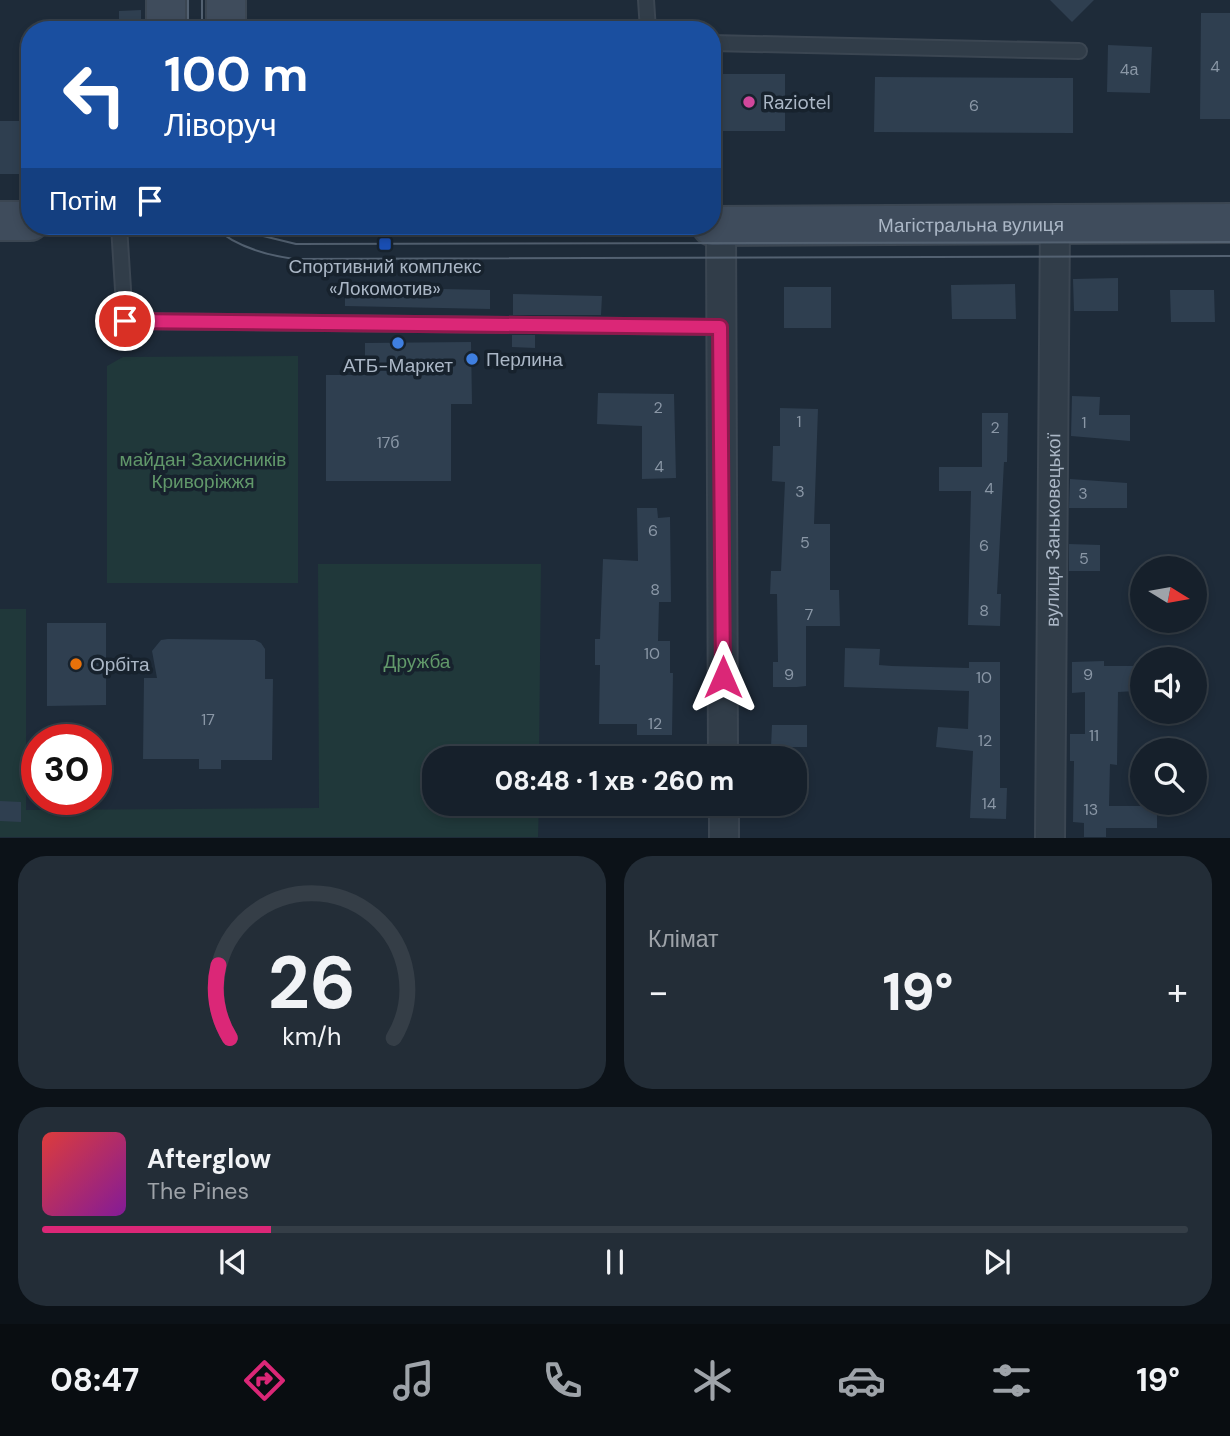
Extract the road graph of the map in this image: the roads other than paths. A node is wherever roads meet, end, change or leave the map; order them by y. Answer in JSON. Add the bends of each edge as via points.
{"nodes":[{"id":1,"x":166,"y":0,"type":"edge"},
{"id":2,"x":226,"y":0,"type":"edge"},
{"id":3,"x":646,"y":0,"type":"edge"},
{"id":4,"x":166,"y":21,"type":"edge"},
{"id":5,"x":226,"y":21,"type":"edge"},
{"id":6,"x":647,"y":21,"type":"edge"},
{"id":7,"x":721,"y":43,"type":"edge"},
{"id":8,"x":1079,"y":51,"type":"dead end"},
{"id":9,"x":0,"y":221,"type":"edge"},
{"id":10,"x":21,"y":221,"type":"edge"},
{"id":11,"x":1055,"y":223,"type":"junction"},
{"id":12,"x":1230,"y":223,"type":"edge"},
{"id":13,"x":721,"y":226,"type":"edge"},
{"id":14,"x":120,"y":235,"type":"edge"},
{"id":15,"x":717,"y":235,"type":"edge"},
{"id":16,"x":720,"y":327,"type":"junction"},
{"id":17,"x":723,"y":746,"type":"edge"},
{"id":18,"x":724,"y":816,"type":"edge"},
{"id":19,"x":724,"y":838,"type":"edge"},
{"id":20,"x":1050,"y":838,"type":"edge"}],
"edges":[{"from":1,"to":4,"type":"main road"},
{"from":2,"to":5,"type":"main road"},
{"from":3,"to":6,"type":"lane"},
{"from":7,"to":8,"type":"lane"},
{"from":9,"to":10,"type":"main road"},
{"from":11,"to":12,"type":"main road","name":"Магістральна вулиця"},
{"from":11,"to":13,"type":"main road","name":"Магістральна вулиця"},
{"from":11,"to":20,"type":"street","name":"вулиця Заньковецької"},
{"from":14,"to":16,"type":"lane","via":[[125,321]]},
{"from":15,"to":16,"type":"street"},
{"from":16,"to":17,"type":"street"},
{"from":18,"to":19,"type":"street"}]}
